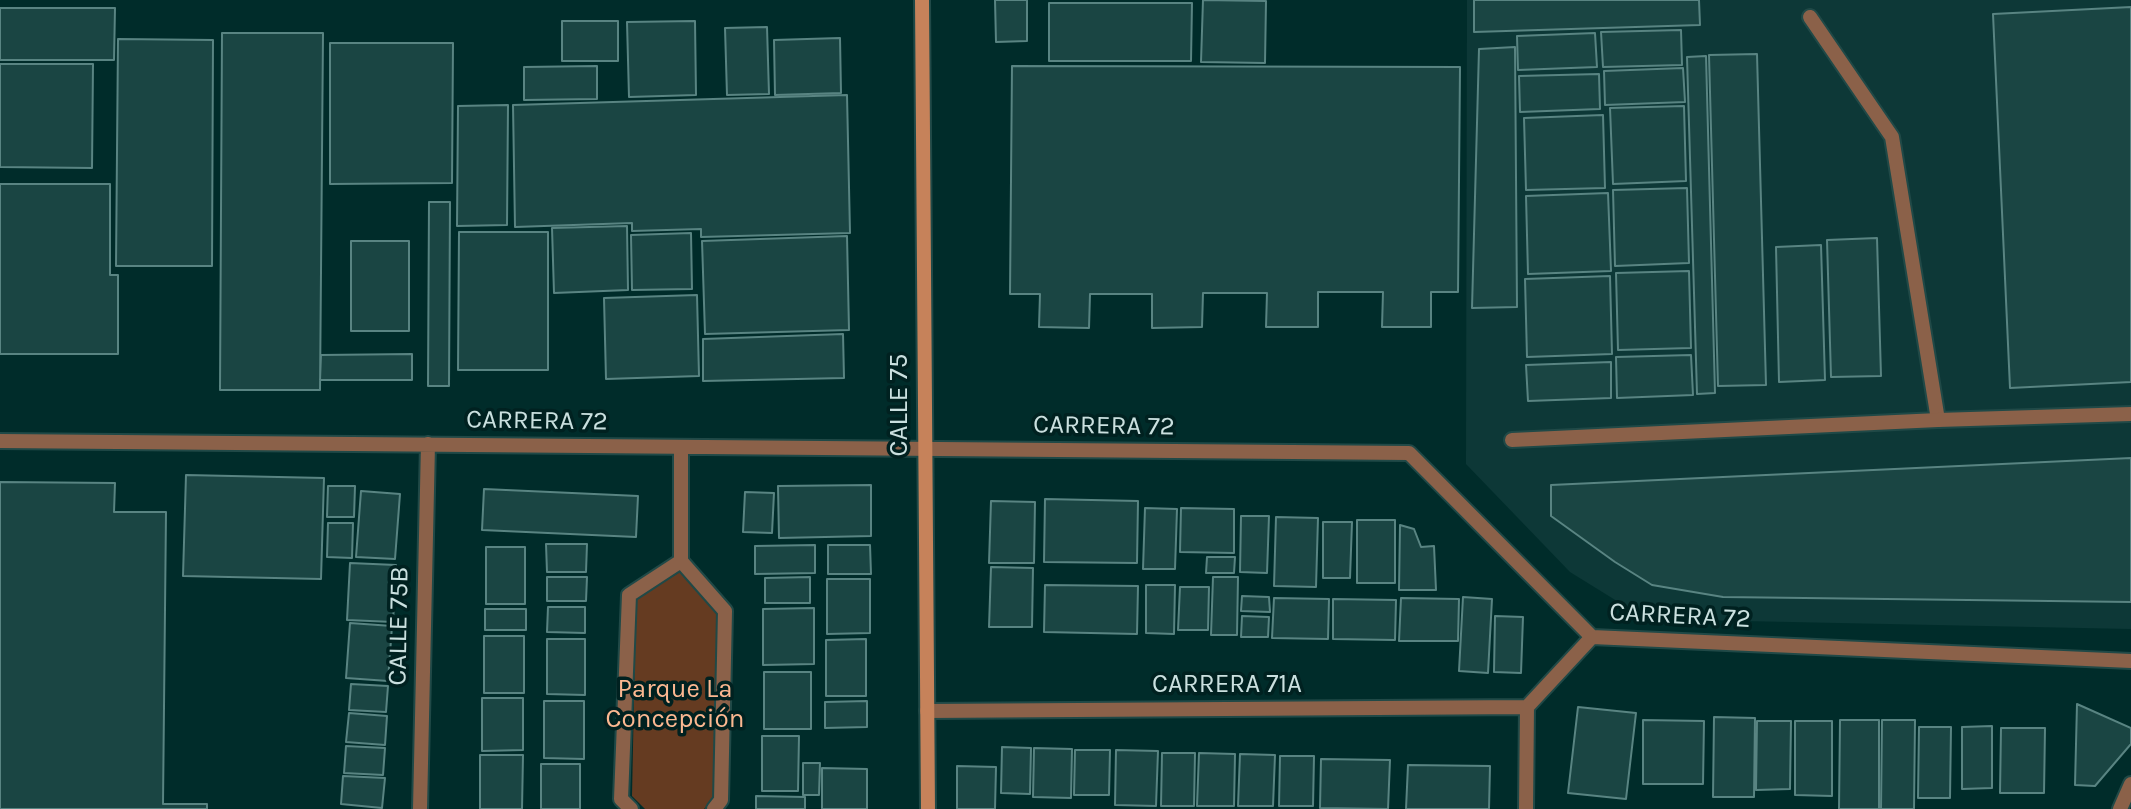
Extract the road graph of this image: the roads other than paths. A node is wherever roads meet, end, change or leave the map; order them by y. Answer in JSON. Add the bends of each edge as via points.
{"nodes":[{"id":1,"x":922,"y":0,"type":"edge"},
{"id":2,"x":1810,"y":17,"type":"dead end"},
{"id":3,"x":2131,"y":414,"type":"edge"},
{"id":4,"x":1938,"y":420,"type":"junction"},
{"id":5,"x":0,"y":440,"type":"edge"},
{"id":6,"x":1512,"y":440,"type":"dead end"},
{"id":7,"x":428,"y":444,"type":"junction"},
{"id":8,"x":681,"y":447,"type":"junction"},
{"id":9,"x":925,"y":449,"type":"junction"},
{"id":10,"x":681,"y":561,"type":"junction"},
{"id":11,"x":1592,"y":637,"type":"junction"},
{"id":12,"x":2131,"y":661,"type":"edge"},
{"id":13,"x":1527,"y":708,"type":"junction"},
{"id":14,"x":927,"y":711,"type":"junction"},
{"id":15,"x":2131,"y":784,"type":"edge"},
{"id":16,"x":420,"y":809,"type":"edge"},
{"id":17,"x":631,"y":809,"type":"edge"},
{"id":18,"x":713,"y":809,"type":"edge"},
{"id":19,"x":928,"y":809,"type":"edge"},
{"id":20,"x":1526,"y":809,"type":"edge"},
{"id":21,"x":2120,"y":809,"type":"edge"}],
"edges":[{"from":1,"to":9,"type":"street","name":"CALLE 75"},
{"from":2,"to":4,"type":"street","via":[[1892,137]]},
{"from":3,"to":4,"type":"street"},
{"from":4,"to":6,"type":"street"},
{"from":5,"to":7,"type":"street","name":"CARRERA 72"},
{"from":7,"to":8,"type":"street","name":"CARRERA 72"},
{"from":7,"to":16,"type":"street","name":"CALLE 75B"},
{"from":8,"to":9,"type":"street","name":"CARRERA 72"},
{"from":8,"to":10,"type":"street"},
{"from":9,"to":11,"type":"street","name":"CARRERA 72","via":[[1409,453]]},
{"from":9,"to":14,"type":"street","name":"CALLE 75"},
{"from":10,"to":17,"type":"street","via":[[629,595],[621,799]]},
{"from":10,"to":18,"type":"street","via":[[725,611],[721,800]]},
{"from":11,"to":12,"type":"street","name":"CARRERA 72"},
{"from":11,"to":13,"type":"street"},
{"from":13,"to":14,"type":"street","name":"CARRERA 71A"},
{"from":13,"to":20,"type":"street"},
{"from":14,"to":19,"type":"street","name":"CALLE 75"},
{"from":15,"to":21,"type":"street"}]}
